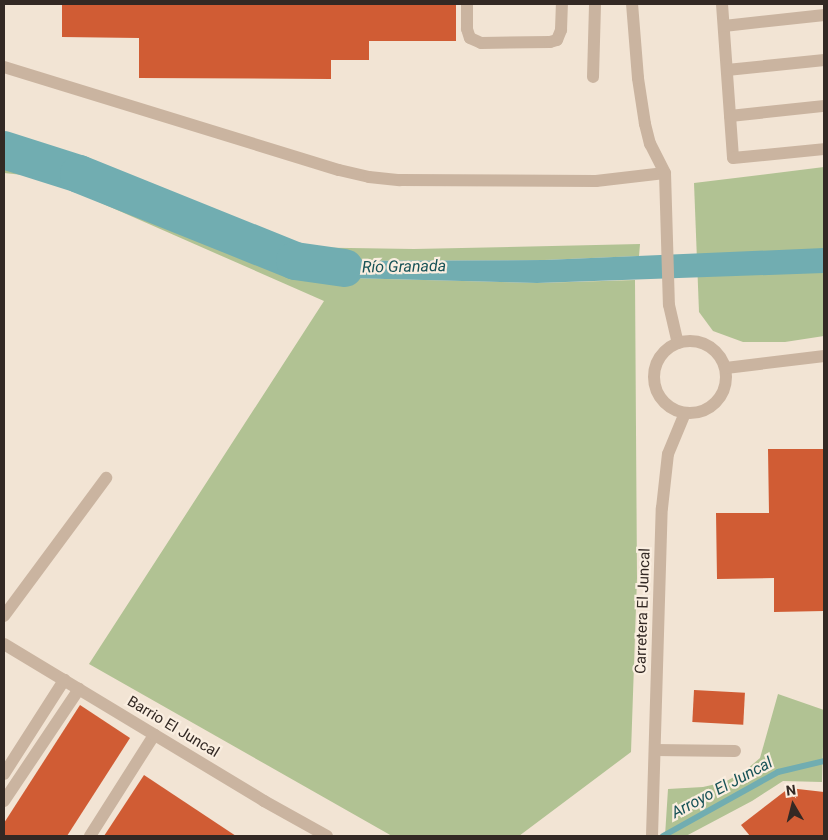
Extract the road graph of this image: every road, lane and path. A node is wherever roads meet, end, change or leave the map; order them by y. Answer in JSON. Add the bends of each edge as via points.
{"nodes":[{"id":1,"x":467,"y":4,"type":"edge"},
{"id":2,"x":562,"y":4,"type":"edge"},
{"id":3,"x":595,"y":4,"type":"edge"},
{"id":4,"x":632,"y":4,"type":"edge"},
{"id":5,"x":722,"y":4,"type":"edge"},
{"id":6,"x":824,"y":15,"type":"edge"},
{"id":7,"x":724,"y":26,"type":"junction"},
{"id":8,"x":824,"y":60,"type":"edge"},
{"id":9,"x":4,"y":66,"type":"edge"},
{"id":10,"x":727,"y":70,"type":"junction"},
{"id":11,"x":594,"y":77,"type":"dead end"},
{"id":12,"x":824,"y":106,"type":"edge"},
{"id":13,"x":730,"y":116,"type":"junction"},
{"id":14,"x":824,"y":149,"type":"edge"},
{"id":15,"x":665,"y":173,"type":"junction"},
{"id":16,"x":678,"y":343,"type":"junction"},
{"id":17,"x":824,"y":356,"type":"edge"},
{"id":18,"x":726,"y":368,"type":"junction"},
{"id":19,"x":685,"y":413,"type":"junction"},
{"id":20,"x":106,"y":478,"type":"dead end"},
{"id":21,"x":4,"y":616,"type":"edge"},
{"id":22,"x":4,"y":644,"type":"edge"},
{"id":23,"x":64,"y":680,"type":"junction"},
{"id":24,"x":79,"y":689,"type":"junction"},
{"id":25,"x":154,"y":735,"type":"junction"},
{"id":26,"x":655,"y":750,"type":"junction"},
{"id":27,"x":735,"y":751,"type":"dead end"},
{"id":28,"x":4,"y":774,"type":"edge"},
{"id":29,"x":4,"y":801,"type":"edge"},
{"id":30,"x":90,"y":836,"type":"edge"},
{"id":31,"x":327,"y":836,"type":"edge"},
{"id":32,"x":652,"y":836,"type":"edge"}],
"edges":[{"from":1,"to":2,"type":"street","via":[[470,38],[481,43],[557,40],[562,30]]},
{"from":3,"to":11,"type":"street"},
{"from":4,"to":15,"type":"street","via":[[645,124],[650,144]]},
{"from":5,"to":7,"type":"street"},
{"from":6,"to":7,"type":"street"},
{"from":7,"to":10,"type":"street"},
{"from":8,"to":10,"type":"street"},
{"from":9,"to":15,"type":"street","via":[[369,177],[400,180],[596,180]]},
{"from":10,"to":13,"type":"street"},
{"from":12,"to":13,"type":"street"},
{"from":13,"to":14,"type":"street","via":[[733,158]]},
{"from":15,"to":16,"type":"street","via":[[669,305]]},
{"from":16,"to":18,"type":"street","via":[[690,341],[713,348]]},
{"from":16,"to":19,"type":"street","via":[[660,358],[654,380],[664,402]]},
{"from":17,"to":18,"type":"street"},
{"from":18,"to":19,"type":"street","via":[[724,392],[717,402],[708,409]]},
{"from":19,"to":26,"type":"street","name":"Carretera El Juncal","via":[[668,454],[662,508]]},
{"from":20,"to":21,"type":"street"},
{"from":22,"to":23,"type":"street","name":"Barrio El Juncal"},
{"from":23,"to":24,"type":"street","name":"Barrio El Juncal"},
{"from":23,"to":28,"type":"street"},
{"from":24,"to":25,"type":"street","name":"Barrio El Juncal"},
{"from":24,"to":29,"type":"street"},
{"from":25,"to":30,"type":"street"},
{"from":25,"to":31,"type":"street","name":"Barrio El Juncal"},
{"from":26,"to":27,"type":"street"},
{"from":26,"to":32,"type":"street","name":"Carretera El Juncal"}]}
